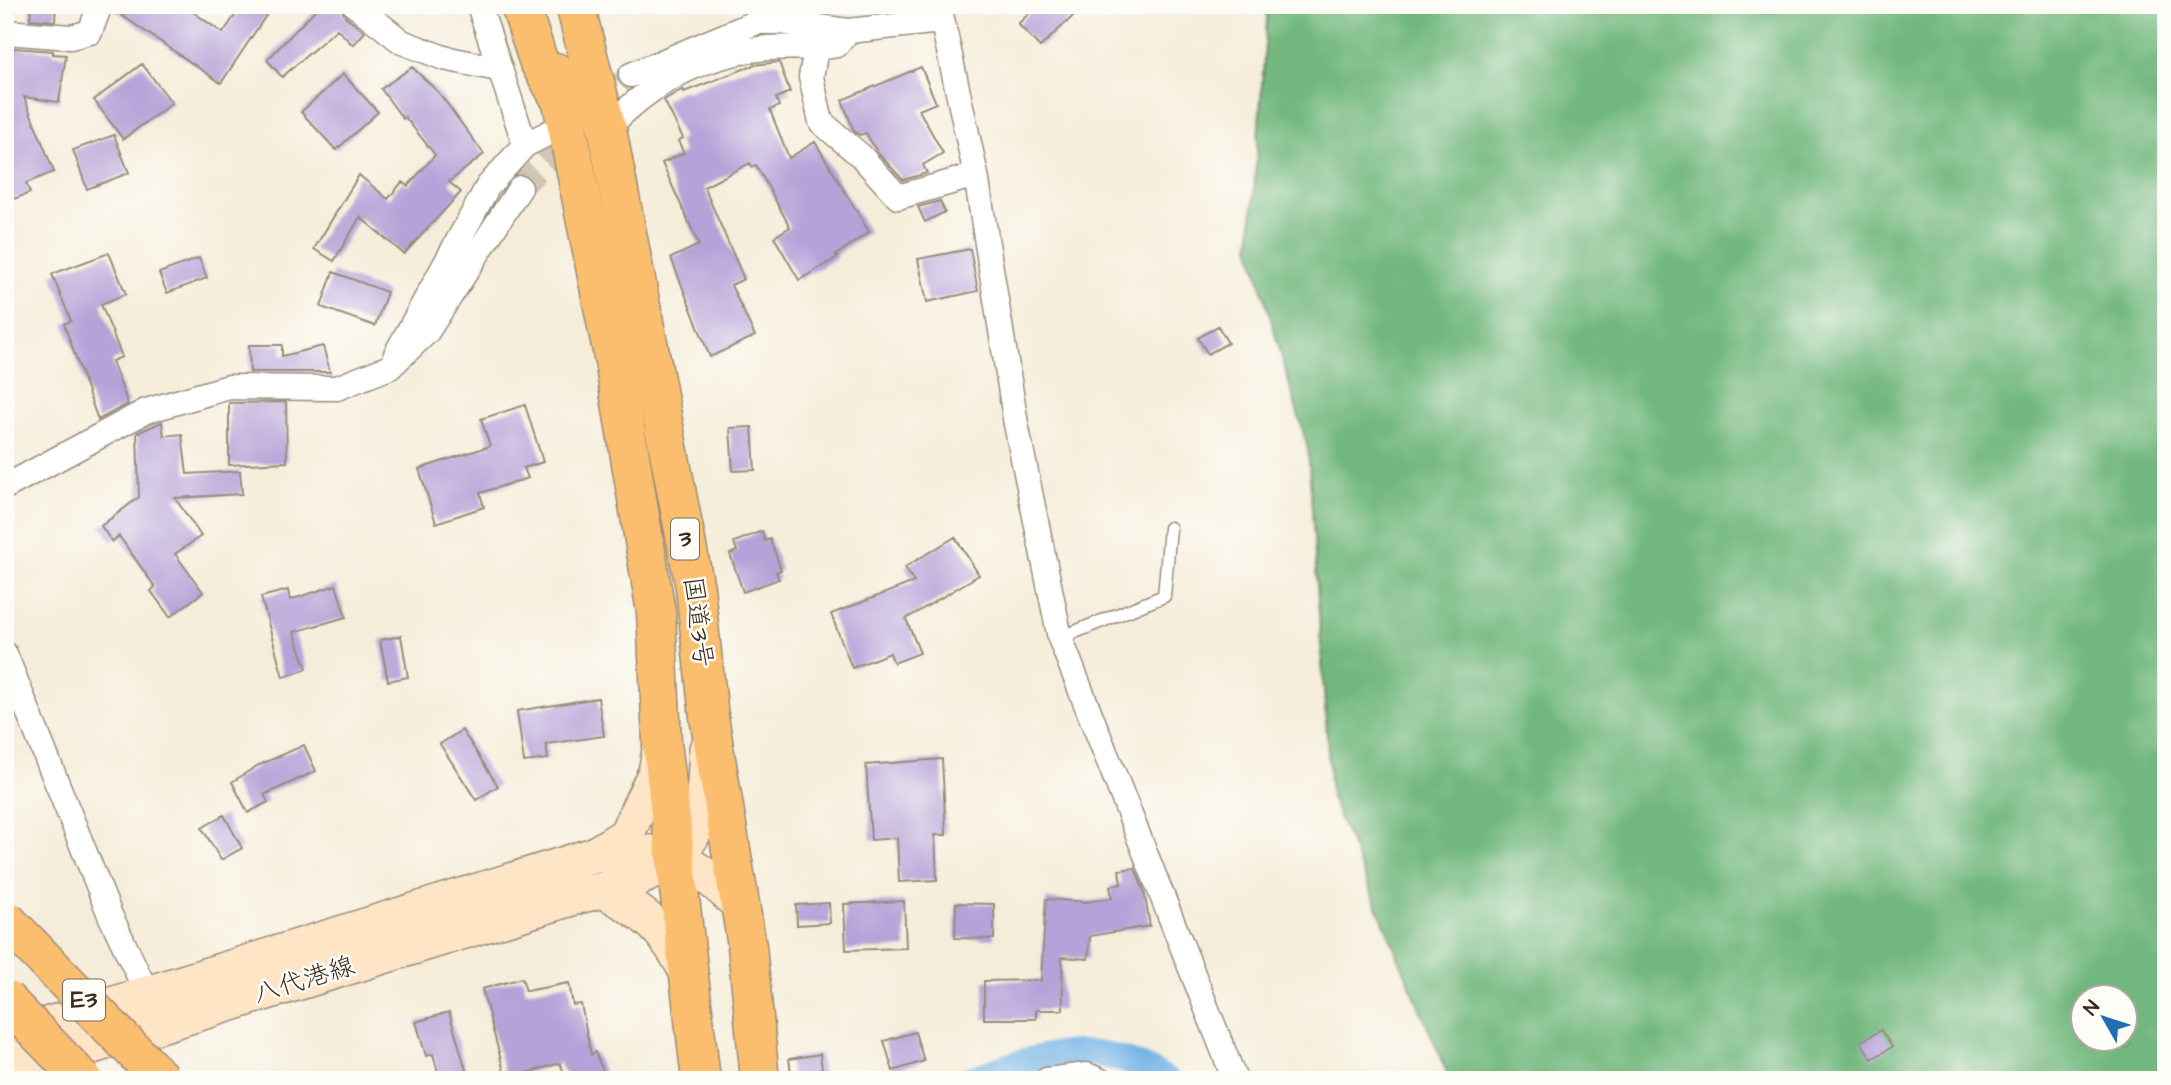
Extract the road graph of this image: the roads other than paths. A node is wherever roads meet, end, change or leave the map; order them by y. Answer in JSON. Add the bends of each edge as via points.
{"nodes":[{"id":1,"x":100,"y":5,"type":"edge"},
{"id":2,"x":355,"y":5,"type":"edge"},
{"id":3,"x":479,"y":5,"type":"edge"},
{"id":4,"x":520,"y":5,"type":"edge"},
{"id":5,"x":534,"y":5,"type":"edge"},
{"id":6,"x":575,"y":5,"type":"edge"},
{"id":7,"x":784,"y":13,"type":"edge"},
{"id":8,"x":940,"y":13,"type":"edge"},
{"id":9,"x":848,"y":31,"type":"junction"},
{"id":10,"x":5,"y":32,"type":"edge"},
{"id":11,"x":816,"y":50,"type":"junction"},
{"id":12,"x":498,"y":69,"type":"junction"},
{"id":13,"x":631,"y":75,"type":"tunnel mouth"},
{"id":14,"x":564,"y":114,"type":"junction"},
{"id":15,"x":607,"y":129,"type":"junction"},
{"id":16,"x":525,"y":145,"type":"junction"},
{"id":17,"x":976,"y":175,"type":"junction"},
{"id":18,"x":520,"y":188,"type":"tunnel mouth"},
{"id":19,"x":390,"y":367,"type":"junction"},
{"id":20,"x":5,"y":487,"type":"edge"},
{"id":21,"x":1170,"y":528,"type":"dead end"},
{"id":22,"x":1060,"y":638,"type":"junction"},
{"id":23,"x":5,"y":654,"type":"edge"},
{"id":24,"x":709,"y":717,"type":"junction"},
{"id":25,"x":662,"y":742,"type":"junction"},
{"id":26,"x":591,"y":856,"type":"junction"},
{"id":27,"x":675,"y":856,"type":"junction"},
{"id":28,"x":605,"y":891,"type":"junction"},
{"id":29,"x":741,"y":907,"type":"junction"},
{"id":30,"x":5,"y":919,"type":"edge"},
{"id":31,"x":690,"y":977,"type":"junction"},
{"id":32,"x":147,"y":993,"type":"junction"},
{"id":33,"x":5,"y":999,"type":"edge"},
{"id":34,"x":10,"y":1064,"type":"edge"},
{"id":35,"x":83,"y":1080,"type":"edge"},
{"id":36,"x":162,"y":1080,"type":"edge"},
{"id":37,"x":701,"y":1080,"type":"edge"},
{"id":38,"x":760,"y":1080,"type":"edge"},
{"id":39,"x":1047,"y":1080,"type":"edge"},
{"id":40,"x":1099,"y":1080,"type":"edge"},
{"id":41,"x":1235,"y":1080,"type":"edge"}],
"edges":[{"from":1,"to":10,"type":"street","via":[[90,32],[71,37]]},
{"from":2,"to":12,"type":"street","via":[[402,42],[444,58]]},
{"from":3,"to":12,"type":"street"},
{"from":4,"to":14,"type":"highway","via":[[538,60]]},
{"from":5,"to":14,"type":"highway","name":"国道3号","number":"3","via":[[560,83]]},
{"from":6,"to":15,"type":"highway","name":"国道3号","number":"3"},
{"from":7,"to":9,"type":"street"},
{"from":7,"to":13,"type":"street"},
{"from":8,"to":9,"type":"street"},
{"from":8,"to":17,"type":"street"},
{"from":9,"to":11,"type":"street","via":[[837,45]]},
{"from":11,"to":15,"type":"street","via":[[766,48],[693,66],[635,99]]},
{"from":11,"to":17,"type":"street","via":[[811,77],[821,122],[861,156],[898,197]]},
{"from":12,"to":16,"type":"street"},
{"from":14,"to":16,"type":"street"},
{"from":14,"to":25,"type":"highway","name":"国道3号","number":"3","via":[[614,361],[656,612]]},
{"from":15,"to":24,"type":"highway","name":"国道3号","number":"3","via":[[695,588]]},
{"from":16,"to":19,"type":"street","via":[[488,186]]},
{"from":17,"to":22,"type":"street","via":[[1016,424]]},
{"from":18,"to":19,"type":"street","via":[[427,332]]},
{"from":19,"to":20,"type":"street","via":[[337,388],[229,387],[146,411]]},
{"from":21,"to":22,"type":"lane","via":[[1164,596]]},
{"from":22,"to":41,"type":"street"},
{"from":23,"to":32,"type":"street","via":[[110,915]]},
{"from":24,"to":27,"type":"main road","name":"八代港線","via":[[695,829]]},
{"from":24,"to":29,"type":"highway","name":"国道3号","number":"3"},
{"from":25,"to":26,"type":"main road","name":"八代港線","via":[[656,772],[626,835]]},
{"from":25,"to":27,"type":"highway","name":"国道3号","number":"3"},
{"from":26,"to":27,"type":"main road","name":"八代港線","via":[[625,850]]},
{"from":26,"to":32,"type":"main road","name":"八代港線"},
{"from":27,"to":28,"type":"main road","name":"八代港線","via":[[648,874]]},
{"from":27,"to":29,"type":"main road","name":"八代港線","via":[[698,869]]},
{"from":27,"to":31,"type":"highway","name":"国道3号","number":"3"},
{"from":28,"to":31,"type":"main road","via":[[643,912],[671,941]]},
{"from":28,"to":34,"type":"main road","name":"八代港線"},
{"from":29,"to":38,"type":"highway","name":"国道3号","number":"3"},
{"from":30,"to":36,"type":"highway","number":"E3","bridge":true},
{"from":31,"to":37,"type":"highway","name":"国道3号","number":"3"},
{"from":32,"to":34,"type":"main road","name":"八代港線"},
{"from":33,"to":35,"type":"highway","number":"E3","bridge":true},
{"from":39,"to":40,"type":"street","via":[[1087,1075]]}]}
